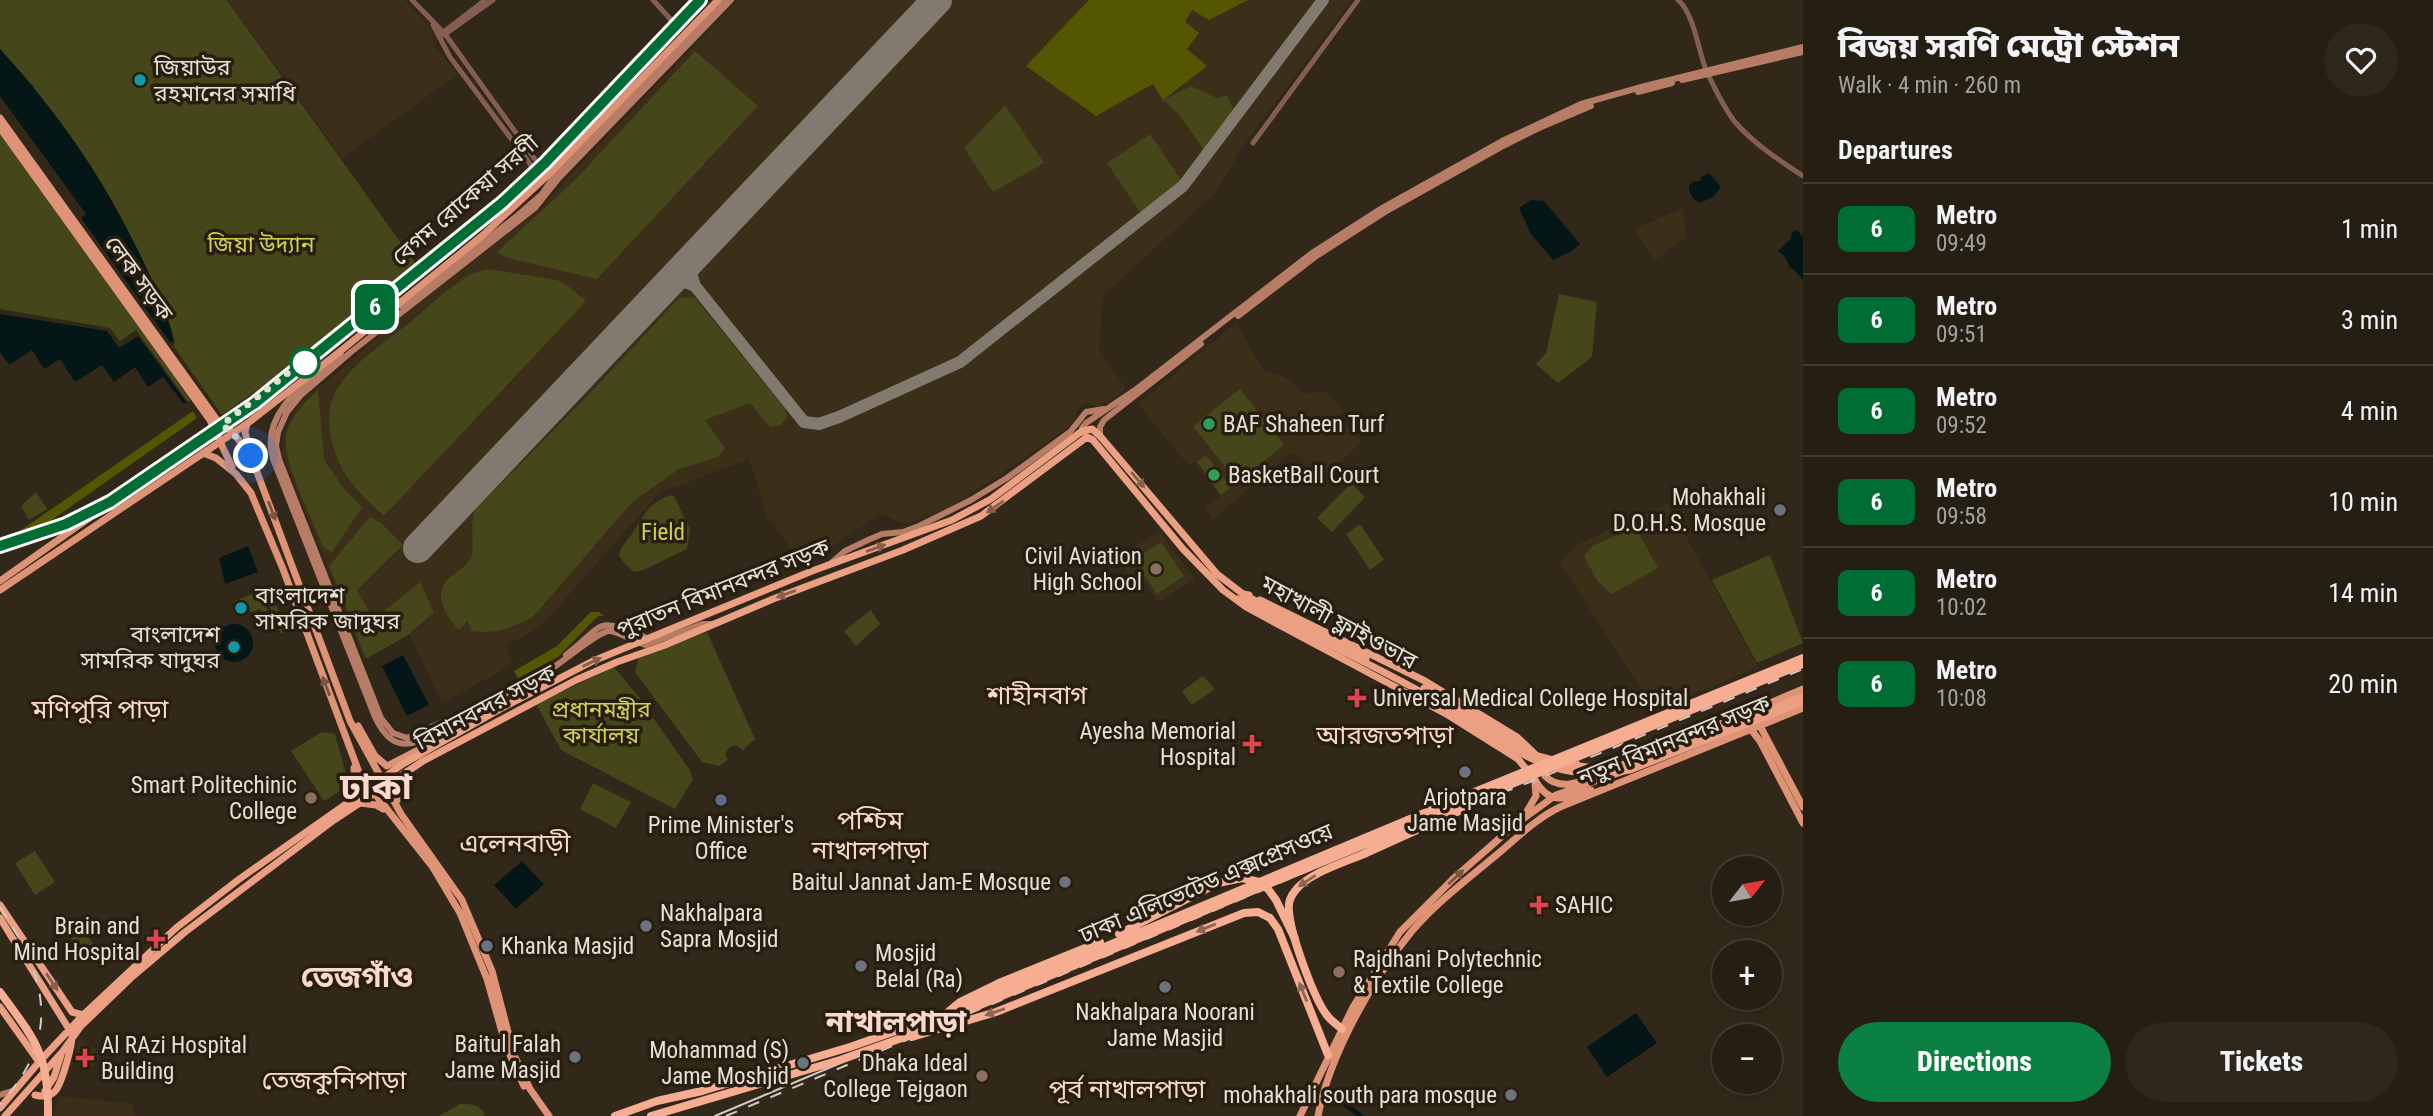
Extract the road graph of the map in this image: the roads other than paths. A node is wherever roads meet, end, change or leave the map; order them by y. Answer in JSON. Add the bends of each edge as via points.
{"nodes":[{"id":1,"x":412,"y":0,"type":"edge"},
{"id":2,"x":485,"y":0,"type":"edge"},
{"id":3,"x":493,"y":0,"type":"edge"},
{"id":4,"x":653,"y":0,"type":"edge"},
{"id":5,"x":697,"y":0,"type":"edge"},
{"id":6,"x":718,"y":0,"type":"edge"},
{"id":7,"x":724,"y":0,"type":"edge"},
{"id":8,"x":731,"y":0,"type":"edge"},
{"id":9,"x":1358,"y":0,"type":"edge"},
{"id":10,"x":1678,"y":0,"type":"edge"},
{"id":11,"x":674,"y":23,"type":"junction"},
{"id":12,"x":441,"y":34,"type":"junction"},
{"id":13,"x":684,"y":34,"type":"junction"},
{"id":14,"x":453,"y":46,"type":"junction"},
{"id":15,"x":1803,"y":50,"type":"edge"},
{"id":16,"x":446,"y":51,"type":"junction"},
{"id":17,"x":1708,"y":72,"type":"junction"},
{"id":18,"x":485,"y":91,"type":"junction"},
{"id":19,"x":479,"y":96,"type":"junction"},
{"id":20,"x":0,"y":118,"type":"edge"},
{"id":21,"x":0,"y":128,"type":"edge"},
{"id":22,"x":521,"y":139,"type":"junction"},
{"id":23,"x":515,"y":144,"type":"junction"},
{"id":24,"x":1253,"y":144,"type":"dead end"},
{"id":25,"x":537,"y":167,"type":"junction"},
{"id":26,"x":1803,"y":176,"type":"edge"},
{"id":27,"x":544,"y":178,"type":"junction"},
{"id":28,"x":494,"y":233,"type":"junction"},
{"id":29,"x":1112,"y":405,"type":"junction"},
{"id":30,"x":1090,"y":420,"type":"junction"},
{"id":31,"x":248,"y":423,"type":"junction"},
{"id":32,"x":218,"y":427,"type":"junction"},
{"id":33,"x":275,"y":431,"type":"junction"},
{"id":34,"x":1070,"y":432,"type":"junction"},
{"id":35,"x":233,"y":433,"type":"junction"},
{"id":36,"x":1090,"y":434,"type":"junction"},
{"id":37,"x":220,"y":442,"type":"junction"},
{"id":38,"x":203,"y":453,"type":"junction"},
{"id":39,"x":251,"y":456,"type":"junction"},
{"id":40,"x":236,"y":474,"type":"junction"},
{"id":41,"x":829,"y":565,"type":"junction"},
{"id":42,"x":812,"y":572,"type":"junction"},
{"id":43,"x":0,"y":581,"type":"edge"},
{"id":44,"x":817,"y":583,"type":"junction"},
{"id":45,"x":0,"y":590,"type":"edge"},
{"id":46,"x":1240,"y":597,"type":"junction"},
{"id":47,"x":714,"y":624,"type":"junction"},
{"id":48,"x":647,"y":638,"type":"junction"},
{"id":49,"x":634,"y":644,"type":"junction"},
{"id":50,"x":613,"y":653,"type":"junction"},
{"id":51,"x":634,"y":654,"type":"junction"},
{"id":52,"x":1803,"y":658,"type":"edge"},
{"id":53,"x":617,"y":662,"type":"junction"},
{"id":54,"x":1803,"y":664,"type":"edge"},
{"id":55,"x":1803,"y":689,"type":"edge"},
{"id":56,"x":1803,"y":696,"type":"edge"},
{"id":57,"x":342,"y":698,"type":"junction"},
{"id":58,"x":1803,"y":702,"type":"edge"},
{"id":59,"x":1803,"y":708,"type":"edge"},
{"id":60,"x":1751,"y":712,"type":"junction"},
{"id":61,"x":1738,"y":717,"type":"junction"},
{"id":62,"x":1760,"y":726,"type":"junction"},
{"id":63,"x":466,"y":728,"type":"junction"},
{"id":64,"x":1751,"y":729,"type":"junction"},
{"id":65,"x":1667,"y":747,"type":"junction"},
{"id":66,"x":350,"y":750,"type":"junction"},
{"id":67,"x":402,"y":775,"type":"junction"},
{"id":68,"x":1638,"y":775,"type":"junction"},
{"id":69,"x":1545,"y":776,"type":"joint"},
{"id":70,"x":382,"y":778,"type":"junction"},
{"id":71,"x":1535,"y":780,"type":"junction"},
{"id":72,"x":387,"y":786,"type":"junction"},
{"id":73,"x":368,"y":787,"type":"junction"},
{"id":74,"x":1490,"y":793,"type":"junction"},
{"id":75,"x":374,"y":794,"type":"junction"},
{"id":76,"x":1553,"y":797,"type":"junction"},
{"id":77,"x":356,"y":800,"type":"junction"},
{"id":78,"x":1803,"y":807,"type":"edge"},
{"id":79,"x":398,"y":816,"type":"junction"},
{"id":80,"x":1803,"y":823,"type":"edge"},
{"id":81,"x":1516,"y":824,"type":"junction"},
{"id":82,"x":0,"y":905,"type":"edge"},
{"id":83,"x":0,"y":918,"type":"edge"},
{"id":84,"x":1295,"y":939,"type":"junction"},
{"id":85,"x":494,"y":990,"type":"junction"},
{"id":86,"x":0,"y":992,"type":"edge"},
{"id":87,"x":110,"y":994,"type":"junction"},
{"id":88,"x":0,"y":1007,"type":"edge"},
{"id":89,"x":947,"y":1013,"type":"junction"},
{"id":90,"x":83,"y":1015,"type":"junction"},
{"id":91,"x":1342,"y":1028,"type":"junction"},
{"id":92,"x":72,"y":1033,"type":"junction"},
{"id":93,"x":899,"y":1039,"type":"junction"},
{"id":94,"x":63,"y":1051,"type":"junction"},
{"id":95,"x":1328,"y":1055,"type":"junction"},
{"id":96,"x":39,"y":1062,"type":"junction"},
{"id":97,"x":17,"y":1089,"type":"junction"},
{"id":98,"x":35,"y":1095,"type":"junction"},
{"id":99,"x":50,"y":1095,"type":"junction"},
{"id":100,"x":11,"y":1096,"type":"junction"},
{"id":101,"x":0,"y":1097,"type":"edge"},
{"id":102,"x":20,"y":1098,"type":"junction"},
{"id":103,"x":0,"y":1108,"type":"edge"},
{"id":104,"x":5,"y":1116,"type":"edge"},
{"id":105,"x":47,"y":1116,"type":"edge"},
{"id":106,"x":544,"y":1116,"type":"edge"},
{"id":107,"x":550,"y":1116,"type":"edge"},
{"id":108,"x":615,"y":1116,"type":"edge"},
{"id":109,"x":651,"y":1116,"type":"edge"},
{"id":110,"x":1301,"y":1116,"type":"edge"},
{"id":111,"x":1318,"y":1116,"type":"edge"}],
"edges":[{"from":1,"to":12,"type":"street"},
{"from":2,"to":12,"type":"street"},
{"from":3,"to":12,"type":"street"},
{"from":4,"to":11,"type":"street"},
{"from":5,"to":11,"type":"main road","name":"বেগম রোকেয়া সরণী"},
{"from":6,"to":13,"type":"main road","name":"বেগম রোকেয়া সরণী"},
{"from":7,"to":28,"type":"main road","via":[[555,175],[542,194]]},
{"from":8,"to":33,"type":"main road","via":[[535,208],[351,352],[300,396]]},
{"from":9,"to":24,"type":"street"},
{"from":10,"to":17,"type":"street","via":[[1690,19]]},
{"from":11,"to":13,"type":"main road"},
{"from":11,"to":25,"type":"main road","name":"বেগম রোকেয়া সরণী"},
{"from":12,"to":14,"type":"street"},
{"from":12,"to":16,"type":"street"},
{"from":13,"to":27,"type":"main road","name":"বেগম রোকেয়া সরণী"},
{"from":14,"to":16,"type":"street"},
{"from":14,"to":18,"type":"street"},
{"from":15,"to":17,"type":"main road"},
{"from":16,"to":19,"type":"street"},
{"from":17,"to":26,"type":"street","via":[[1736,123]]},
{"from":17,"to":29,"type":"main road","via":[[1574,107],[1407,193],[1312,253]]},
{"from":17,"to":36,"type":"main road","via":[[1563,117],[1385,212],[1287,277]]},
{"from":18,"to":19,"type":"street"},
{"from":18,"to":22,"type":"street"},
{"from":19,"to":23,"type":"street"},
{"from":20,"to":32,"type":"main road","name":"লেক সড়ক"},
{"from":21,"to":32,"type":"main road"},
{"from":22,"to":23,"type":"street"},
{"from":22,"to":25,"type":"street"},
{"from":23,"to":25,"type":"street"},
{"from":25,"to":27,"type":"street"},
{"from":25,"to":32,"type":"main road","name":"বেগম রোকেয়া সরণী"},
{"from":27,"to":28,"type":"main road","name":"বেগম রোকেয়া সরণী","via":[[542,190]]},
{"from":27,"to":31,"type":"main road","name":"বেগম রোকেয়া সরণী","via":[[483,235]]},
{"from":28,"to":33,"type":"main road","via":[[299,389],[280,412]]},
{"from":29,"to":30,"type":"main road"},
{"from":29,"to":34,"type":"main road","via":[[1086,412]]},
{"from":30,"to":34,"type":"main road"},
{"from":30,"to":36,"type":"main road","via":[[1082,428]]},
{"from":31,"to":35,"type":"main road","name":"বেগম রোকেয়া সরণী"},
{"from":31,"to":39,"type":"main road","via":[[245,432]]},
{"from":32,"to":35,"type":"main road","name":"লেক সড়ক"},
{"from":32,"to":37,"type":"main road"},
{"from":32,"to":43,"type":"main road","name":"বেগম রোকেয়া সরণী"},
{"from":33,"to":48,"type":"main road","via":[[279,459],[326,580],[381,718],[396,735],[415,736],[545,670],[600,626],[616,626]]},
{"from":33,"to":49,"type":"main road","via":[[269,440],[286,491],[375,717],[393,741],[409,744],[424,738],[547,672],[603,632],[614,632]]},
{"from":34,"to":41,"type":"main road","via":[[953,510],[903,532],[877,536],[845,551]]},
{"from":35,"to":37,"type":"main road","name":"বেগম রোকেয়া সরণী"},
{"from":35,"to":39,"type":"main road","name":"লেক সড়ক"},
{"from":41,"to":36,"type":"highway","name":"পুরাতন বিমানবন্দর সড়ক","one_way":true,"via":[[975,509]]},
{"from":36,"to":44,"type":"highway","name":"বিমানবন্দর সড়ক","one_way":true,"via":[[981,516]]},
{"from":36,"to":46,"type":"highway"},
{"from":37,"to":38,"type":"main road","name":"বেগম রোকেয়া সরণী"},
{"from":37,"to":40,"type":"main road"},
{"from":38,"to":40,"type":"main road"},
{"from":38,"to":45,"type":"main road","name":"বেগম রোকেয়া সরণী"},
{"from":39,"to":57,"type":"main road","one_way":true},
{"from":66,"to":40,"type":"main road","one_way":true,"via":[[263,519]]},
{"from":41,"to":42,"type":"highway","name":"পুরাতন বিমানবন্দর সড়ক"},
{"from":42,"to":44,"type":"highway"},
{"from":42,"to":48,"type":"highway","name":"পুরাতন বিমানবন্দর সড়ক"},
{"from":44,"to":47,"type":"highway","name":"বিমানবন্দর সড়ক","one_way":true},
{"from":46,"to":56,"type":"highway","name":"মহাখালী ফ্লাইওভার","bridge":true,"via":[[1447,700],[1526,750],[1572,765],[1605,768],[1635,762]]},
{"from":46,"to":58,"type":"highway","name":"মহাখালী ফ্লাইওভার","bridge":true,"via":[[1420,691],[1519,751],[1563,770],[1601,774],[1630,770]]},
{"from":46,"to":69,"type":"highway","via":[[1282,610],[1475,710],[1524,742]]},
{"from":46,"to":71,"type":"highway","via":[[1246,607],[1448,715],[1518,759]]},
{"from":47,"to":49,"type":"main road","name":"বিমানবন্দর সড়ক","via":[[702,624],[650,644]]},
{"from":47,"to":51,"type":"highway","name":"বিমানবন্দর সড়ক"},
{"from":48,"to":49,"type":"highway","name":"পুরাতন বিমানবন্দর সড়ক"},
{"from":49,"to":50,"type":"highway","name":"পুরাতন বিমানবন্দর সড়ক"},
{"from":49,"to":51,"type":"highway"},
{"from":50,"to":53,"type":"highway"},
{"from":63,"to":50,"type":"highway","name":"পুরাতন বিমানবন্দর সড়ক","one_way":true},
{"from":51,"to":53,"type":"highway","name":"বিমানবন্দর সড়ক"},
{"from":52,"to":89,"type":"highway","name":"ঢাকা এলিভেটেড এক্সপ্রেসওয়ে","bridge":true},
{"from":53,"to":67,"type":"highway","name":"বিমানবন্দর সড়ক","via":[[492,723]]},
{"from":54,"to":74,"type":"highway","name":"ঢাকা এলিভেটেড এক্সপ্রেসওয়ে","bridge":true},
{"from":55,"to":60,"type":"main road","name":"নতুন বিমানবন্দর সড়ক"},
{"from":57,"to":63,"type":"main road","via":[[375,756],[387,766]]},
{"from":57,"to":70,"type":"main road","via":[[357,736]]},
{"from":59,"to":62,"type":"main road","name":"নতুন বিমানবন্দর সড়ক"},
{"from":60,"to":61,"type":"main road","name":"নতুন বিমানবন্দর সড়ক"},
{"from":60,"to":62,"type":"main road"},
{"from":61,"to":64,"type":"main road"},
{"from":61,"to":65,"type":"main road","name":"নতুন বিমানবন্দর সড়ক"},
{"from":62,"to":64,"type":"main road","name":"নতুন বিমানবন্দর সড়ক"},
{"from":62,"to":78,"type":"main road"},
{"from":63,"to":70,"type":"highway","name":"পুরাতন বিমানবন্দর সড়ক"},
{"from":64,"to":68,"type":"main road","name":"নতুন বিমানবন্দর সড়ক"},
{"from":64,"to":80,"type":"main road"},
{"from":65,"to":69,"type":"main road","via":[[1579,782],[1560,784]]},
{"from":65,"to":76,"type":"main road","via":[[1613,776]]},
{"from":66,"to":73,"type":"main road"},
{"from":66,"to":77,"type":"main road"},
{"from":67,"to":72,"type":"highway","name":"বিমানবন্দর সড়ক"},
{"from":67,"to":79,"type":"main road","via":[[396,788]]},
{"from":68,"to":76,"type":"main road","via":[[1567,798]]},
{"from":68,"to":111,"type":"main road","name":"নতুন বিমানবন্দর সড়ক","via":[[1539,819],[1412,931],[1354,1020],[1325,1085]]},
{"from":70,"to":72,"type":"main road"},
{"from":70,"to":73,"type":"highway","name":"পুরাতন বিমানবন্দর সড়ক"},
{"from":71,"to":76,"type":"main road"},
{"from":71,"to":81,"type":"main road","via":[[1535,801]]},
{"from":72,"to":75,"type":"highway","name":"বিমানবন্দর সড়ক"},
{"from":72,"to":79,"type":"main road"},
{"from":73,"to":75,"type":"main road"},
{"from":73,"to":77,"type":"highway","name":"বিমানবন্দর সড়ক"},
{"from":74,"to":84,"type":"highway","one_way":true,"bridge":true,"via":[[1457,813],[1306,880],[1289,904]]},
{"from":74,"to":93,"type":"highway","name":"ঢাকা এলিভেটেড এক্সপ্রেসওয়ে","bridge":true},
{"from":75,"to":77,"type":"highway","name":"বিমানবন্দর সড়ক"},
{"from":75,"to":79,"type":"main road"},
{"from":76,"to":81,"type":"main road"},
{"from":77,"to":79,"type":"main road"},
{"from":77,"to":87,"type":"highway","name":"বিমানবন্দর সড়ক"},
{"from":79,"to":85,"type":"main road","via":[[456,898],[484,952]]},
{"from":91,"to":81,"type":"main road","one_way":true,"via":[[1400,932]]},
{"from":82,"to":90,"type":"highway","one_way":true,"via":[[72,1012]]},
{"from":83,"to":92,"type":"highway"},
{"from":84,"to":89,"type":"highway","bridge":true,"via":[[1264,885],[1247,878],[1231,879],[1129,930],[999,983]]},
{"from":84,"to":91,"type":"highway","via":[[1321,1006]]},
{"from":85,"to":106,"type":"main road","via":[[500,1029],[513,1065]]},
{"from":85,"to":107,"type":"main road","via":[[518,1065]]},
{"from":86,"to":105,"type":"highway","bridge":true,"via":[[40,1053],[47,1077]]},
{"from":87,"to":90,"type":"highway","name":"বিমানবন্দর সড়ক"},
{"from":87,"to":92,"type":"highway","name":"বিমানবন্দর সড়ক"},
{"from":88,"to":96,"type":"highway"},
{"from":89,"to":108,"type":"highway","name":"ঢাকা এলিভেটেড এক্সপ্রেসওয়ে","bridge":true,"via":[[850,1047]]},
{"from":90,"to":92,"type":"highway","name":"বিমানবন্দর সড়ক"},
{"from":91,"to":95,"type":"main road"},
{"from":92,"to":94,"type":"highway"},
{"from":92,"to":96,"type":"highway","name":"বিমানবন্দর সড়ক"},
{"from":92,"to":99,"type":"highway","via":[[70,1052]]},
{"from":95,"to":93,"type":"highway","one_way":true,"bridge":true,"via":[[1278,929],[1270,918],[1253,911],[996,1012]]},
{"from":93,"to":109,"type":"highway","name":"ঢাকা এলিভেটেড এক্সপ্রেসওয়ে","bridge":true},
{"from":94,"to":98,"type":"highway","via":[[49,1087]]},
{"from":94,"to":102,"type":"highway"},
{"from":95,"to":110,"type":"main road"},
{"from":96,"to":97,"type":"highway","name":"বিমানবন্দর সড়ক"},
{"from":97,"to":100,"type":"highway","name":"বিমানবন্দর সড়ক"},
{"from":97,"to":101,"type":"main road"},
{"from":98,"to":99,"type":"highway"},
{"from":98,"to":102,"type":"highway"},
{"from":99,"to":105,"type":"street"},
{"from":100,"to":101,"type":"highway"},
{"from":100,"to":103,"type":"highway","name":"বিমানবন্দর সড়ক"},
{"from":102,"to":104,"type":"highway"}]}
